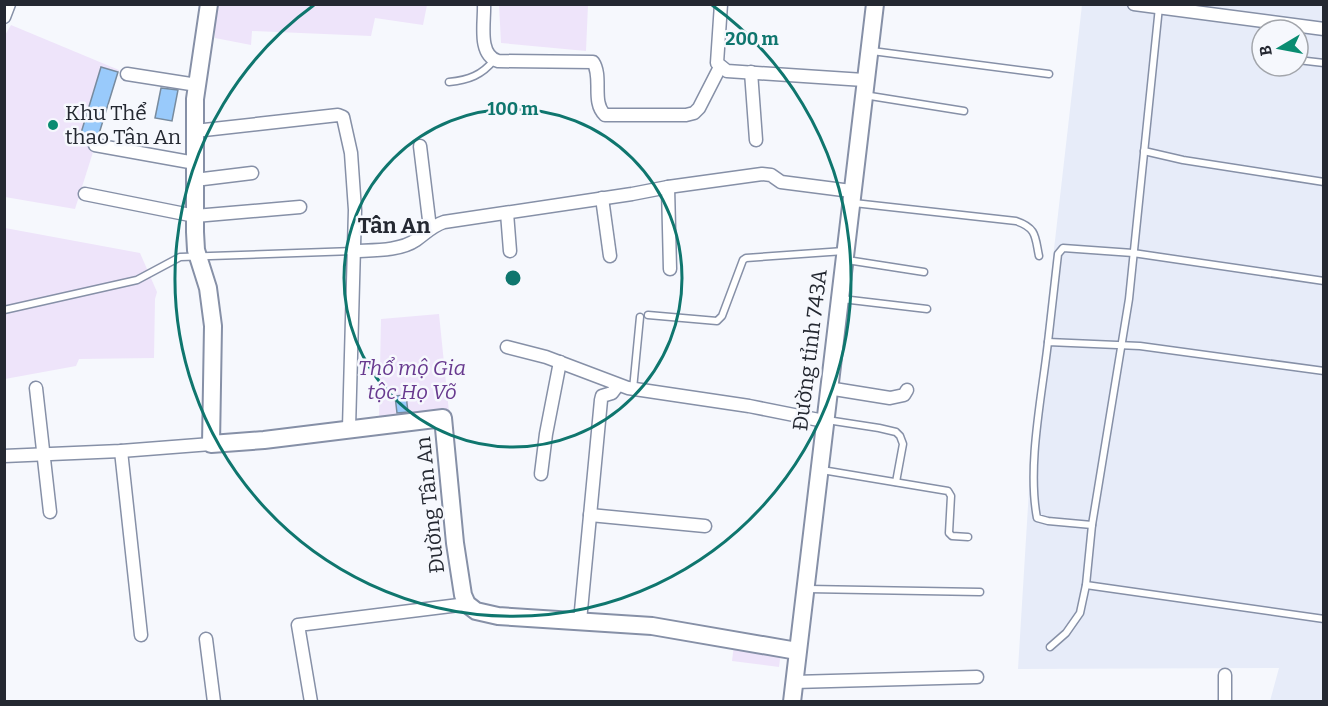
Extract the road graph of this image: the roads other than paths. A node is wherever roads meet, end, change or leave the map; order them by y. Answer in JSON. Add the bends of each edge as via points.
{"nodes":[{"id":1,"x":9,"y":4,"type":"edge"},
{"id":2,"x":209,"y":4,"type":"edge"},
{"id":3,"x":484,"y":4,"type":"edge"},
{"id":4,"x":721,"y":4,"type":"edge"},
{"id":5,"x":875,"y":4,"type":"edge"},
{"id":6,"x":1134,"y":4,"type":"edge"},
{"id":7,"x":1159,"y":7,"type":"junction"},
{"id":8,"x":1217,"y":10,"type":"edge"},
{"id":9,"x":4,"y":17,"type":"edge"},
{"id":10,"x":1323,"y":29,"type":"edge"},
{"id":11,"x":868,"y":50,"type":"junction"},
{"id":12,"x":494,"y":60,"type":"junction"},
{"id":13,"x":720,"y":67,"type":"junction"},
{"id":14,"x":751,"y":72,"type":"junction"},
{"id":15,"x":127,"y":74,"type":"dead end"},
{"id":16,"x":1049,"y":74,"type":"dead end"},
{"id":17,"x":449,"y":82,"type":"dead end"},
{"id":18,"x":196,"y":85,"type":"junction"},
{"id":19,"x":863,"y":88,"type":"junction"},
{"id":20,"x":964,"y":111,"type":"dead end"},
{"id":21,"x":195,"y":130,"type":"junction"},
{"id":22,"x":756,"y":140,"type":"dead end"},
{"id":23,"x":95,"y":145,"type":"dead end"},
{"id":24,"x":420,"y":146,"type":"dead end"},
{"id":25,"x":1144,"y":151,"type":"junction"},
{"id":26,"x":195,"y":171,"type":"junction"},
{"id":27,"x":252,"y":173,"type":"dead end"},
{"id":28,"x":1323,"y":182,"type":"edge"},
{"id":29,"x":668,"y":187,"type":"junction"},
{"id":30,"x":85,"y":194,"type":"dead end"},
{"id":31,"x":851,"y":196,"type":"junction"},
{"id":32,"x":602,"y":198,"type":"junction"},
{"id":33,"x":300,"y":207,"type":"dead end"},
{"id":34,"x":507,"y":213,"type":"junction"},
{"id":35,"x":195,"y":216,"type":"junction"},
{"id":36,"x":430,"y":228,"type":"junction"},
{"id":37,"x":355,"y":251,"type":"junction"},
{"id":38,"x":510,"y":251,"type":"dead end"},
{"id":39,"x":1133,"y":253,"type":"junction"},
{"id":40,"x":844,"y":255,"type":"junction"},
{"id":41,"x":197,"y":256,"type":"junction"},
{"id":42,"x":610,"y":256,"type":"dead end"},
{"id":43,"x":1039,"y":256,"type":"dead end"},
{"id":44,"x":670,"y":269,"type":"dead end"},
{"id":45,"x":924,"y":272,"type":"dead end"},
{"id":46,"x":1323,"y":280,"type":"edge"},
{"id":47,"x":839,"y":298,"type":"junction"},
{"id":48,"x":927,"y":309,"type":"dead end"},
{"id":49,"x":4,"y":310,"type":"edge"},
{"id":50,"x":648,"y":315,"type":"dead end"},
{"id":51,"x":640,"y":316,"type":"dead end"},
{"id":52,"x":1048,"y":342,"type":"junction"},
{"id":53,"x":1122,"y":346,"type":"junction"},
{"id":54,"x":507,"y":347,"type":"dead end"},
{"id":55,"x":560,"y":362,"type":"junction"},
{"id":56,"x":1323,"y":371,"type":"edge"},
{"id":57,"x":618,"y":385,"type":"junction"},
{"id":58,"x":36,"y":388,"type":"dead end"},
{"id":59,"x":828,"y":388,"type":"junction"},
{"id":60,"x":633,"y":390,"type":"junction"},
{"id":61,"x":907,"y":390,"type":"dead end"},
{"id":62,"x":824,"y":421,"type":"junction"},
{"id":63,"x":349,"y":428,"type":"junction"},
{"id":64,"x":211,"y":444,"type":"junction"},
{"id":65,"x":121,"y":452,"type":"junction"},
{"id":66,"x":44,"y":455,"type":"junction"},
{"id":67,"x":4,"y":456,"type":"edge"},
{"id":68,"x":819,"y":470,"type":"junction"},
{"id":69,"x":542,"y":474,"type":"dead end"},
{"id":70,"x":896,"y":482,"type":"junction"},
{"id":71,"x":50,"y":512,"type":"dead end"},
{"id":72,"x":590,"y":515,"type":"junction"},
{"id":73,"x":1092,"y":525,"type":"junction"},
{"id":74,"x":705,"y":526,"type":"dead end"},
{"id":75,"x":968,"y":537,"type":"dead end"},
{"id":76,"x":1086,"y":585,"type":"junction"},
{"id":77,"x":804,"y":590,"type":"junction"},
{"id":78,"x":980,"y":592,"type":"dead end"},
{"id":79,"x":467,"y":604,"type":"junction"},
{"id":80,"x":1323,"y":619,"type":"edge"},
{"id":81,"x":580,"y":621,"type":"junction"},
{"id":82,"x":141,"y":635,"type":"dead end"},
{"id":83,"x":206,"y":639,"type":"dead end"},
{"id":84,"x":1050,"y":647,"type":"dead end"},
{"id":85,"x":797,"y":651,"type":"junction"},
{"id":86,"x":1225,"y":675,"type":"dead end"},
{"id":87,"x":977,"y":677,"type":"dead end"},
{"id":88,"x":794,"y":682,"type":"junction"},
{"id":89,"x":214,"y":702,"type":"edge"},
{"id":90,"x":311,"y":702,"type":"edge"},
{"id":91,"x":792,"y":702,"type":"edge"},
{"id":92,"x":1225,"y":702,"type":"edge"}],
"edges":[{"from":1,"to":9,"type":"street"},
{"from":2,"to":18,"type":"street"},
{"from":3,"to":12,"type":"street","via":[[485,46]]},
{"from":4,"to":13,"type":"street","via":[[717,63]]},
{"from":5,"to":11,"type":"street","name":"Đường tỉnh 743A"},
{"from":6,"to":7,"type":"street"},
{"from":7,"to":8,"type":"street"},
{"from":7,"to":25,"type":"lane"},
{"from":8,"to":10,"type":"street"},
{"from":11,"to":16,"type":"lane"},
{"from":11,"to":19,"type":"street","name":"Đường tỉnh 743A"},
{"from":12,"to":13,"type":"street","via":[[593,62],[599,104],[605,115],[694,113]]},
{"from":12,"to":17,"type":"lane","via":[[479,75]]},
{"from":13,"to":14,"type":"street"},
{"from":14,"to":19,"type":"street"},
{"from":14,"to":22,"type":"street"},
{"from":15,"to":18,"type":"street"},
{"from":18,"to":21,"type":"street"},
{"from":19,"to":20,"type":"lane"},
{"from":19,"to":31,"type":"street","name":"Đường tỉnh 743A"},
{"from":21,"to":26,"type":"street"},
{"from":21,"to":37,"type":"street","via":[[344,117],[354,178]]},
{"from":23,"to":26,"type":"street"},
{"from":24,"to":36,"type":"street"},
{"from":25,"to":28,"type":"lane"},
{"from":25,"to":39,"type":"lane"},
{"from":26,"to":27,"type":"street"},
{"from":26,"to":35,"type":"street"},
{"from":29,"to":31,"type":"street","via":[[762,174],[781,182]]},
{"from":29,"to":32,"type":"street"},
{"from":29,"to":44,"type":"street"},
{"from":30,"to":35,"type":"street"},
{"from":31,"to":40,"type":"street","name":"Đường tỉnh 743A"},
{"from":31,"to":43,"type":"lane","via":[[1016,221],[1035,233]]},
{"from":32,"to":34,"type":"street"},
{"from":32,"to":42,"type":"street"},
{"from":33,"to":35,"type":"street"},
{"from":34,"to":36,"type":"street","via":[[444,222]]},
{"from":34,"to":38,"type":"street"},
{"from":35,"to":41,"type":"street"},
{"from":36,"to":37,"type":"street","via":[[415,241],[401,246]]},
{"from":37,"to":41,"type":"lane"},
{"from":37,"to":63,"type":"street"},
{"from":39,"to":46,"type":"lane"},
{"from":39,"to":52,"type":"lane","via":[[1063,248],[1058,254]]},
{"from":39,"to":53,"type":"lane"},
{"from":40,"to":45,"type":"lane"},
{"from":40,"to":47,"type":"street","name":"Đường tỉnh 743A"},
{"from":40,"to":50,"type":"lane","via":[[746,258],[717,321]]},
{"from":41,"to":49,"type":"lane","via":[[174,259],[137,280]]},
{"from":41,"to":64,"type":"street","via":[[208,288],[213,326]]},
{"from":47,"to":48,"type":"lane"},
{"from":47,"to":59,"type":"street","name":"Đường tỉnh 743A"},
{"from":51,"to":60,"type":"lane"},
{"from":52,"to":53,"type":"lane"},
{"from":52,"to":73,"type":"lane","via":[[1033,472],[1037,518]]},
{"from":53,"to":56,"type":"lane"},
{"from":53,"to":73,"type":"lane"},
{"from":54,"to":55,"type":"street"},
{"from":55,"to":57,"type":"street"},
{"from":55,"to":69,"type":"street"},
{"from":57,"to":60,"type":"street"},
{"from":57,"to":72,"type":"street","via":[[601,400]]},
{"from":58,"to":66,"type":"street"},
{"from":59,"to":61,"type":"street","via":[[890,398],[898,398]]},
{"from":59,"to":62,"type":"street","name":"Đường tỉnh 743A"},
{"from":60,"to":62,"type":"street"},
{"from":62,"to":68,"type":"street","name":"Đường tỉnh 743A"},
{"from":62,"to":70,"type":"lane","via":[[896,432],[903,444]]},
{"from":63,"to":64,"type":"street","name":"Đường Tân An"},
{"from":63,"to":79,"type":"street","name":"Đường Tân An","via":[[443,418],[458,565]]},
{"from":64,"to":65,"type":"street"},
{"from":65,"to":66,"type":"street"},
{"from":65,"to":82,"type":"street"},
{"from":66,"to":67,"type":"street"},
{"from":66,"to":71,"type":"street"},
{"from":68,"to":70,"type":"lane"},
{"from":68,"to":77,"type":"street","name":"Đường tỉnh 743A"},
{"from":70,"to":75,"type":"lane","via":[[948,491],[949,533]]},
{"from":72,"to":74,"type":"street"},
{"from":72,"to":81,"type":"street"},
{"from":73,"to":76,"type":"lane"},
{"from":76,"to":80,"type":"lane"},
{"from":76,"to":84,"type":"lane","via":[[1080,614]]},
{"from":77,"to":78,"type":"lane"},
{"from":77,"to":85,"type":"street","name":"Đường tỉnh 743A"},
{"from":79,"to":81,"type":"street","via":[[487,615]]},
{"from":79,"to":90,"type":"street","via":[[298,625]]},
{"from":81,"to":85,"type":"street","via":[[652,626]]},
{"from":83,"to":89,"type":"street"},
{"from":85,"to":88,"type":"street","name":"Đường tỉnh 743A"},
{"from":86,"to":92,"type":"street"},
{"from":87,"to":88,"type":"street"},
{"from":88,"to":91,"type":"street","name":"Đường tỉnh 743A"}]}
